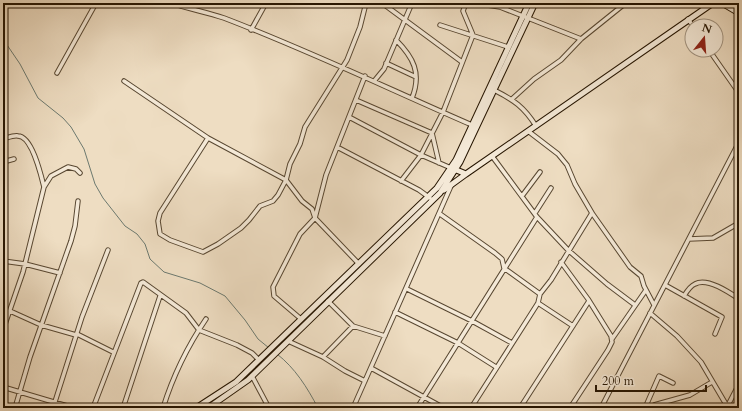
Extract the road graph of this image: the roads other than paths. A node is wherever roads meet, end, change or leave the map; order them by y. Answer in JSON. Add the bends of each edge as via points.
{"nodes":[{"id":1,"x":96,"y":3,"type":"edge"},
{"id":2,"x":171,"y":3,"type":"edge"},
{"id":3,"x":266,"y":3,"type":"edge"},
{"id":4,"x":366,"y":3,"type":"edge"},
{"id":5,"x":382,"y":3,"type":"edge"},
{"id":6,"x":412,"y":3,"type":"edge"},
{"id":7,"x":466,"y":3,"type":"edge"},
{"id":8,"x":475,"y":3,"type":"edge"},
{"id":9,"x":529,"y":3,"type":"edge"},
{"id":10,"x":535,"y":3,"type":"edge"},
{"id":11,"x":624,"y":3,"type":"edge"},
{"id":12,"x":713,"y":3,"type":"edge"},
{"id":13,"x":722,"y":3,"type":"edge"},
{"id":14,"x":739,"y":13,"type":"edge"},
{"id":15,"x":525,"y":17,"type":"junction"},
{"id":16,"x":690,"y":18,"type":"edge"},
{"id":17,"x":404,"y":19,"type":"junction"},
{"id":18,"x":684,"y":22,"type":"edge"},
{"id":19,"x":440,"y":25,"type":"dead end"},
{"id":20,"x":251,"y":30,"type":"junction"},
{"id":21,"x":473,"y":35,"type":"junction"},
{"id":22,"x":581,"y":39,"type":"junction"},
{"id":23,"x":396,"y":40,"type":"junction"},
{"id":24,"x":508,"y":47,"type":"junction"},
{"id":25,"x":715,"y":58,"type":"edge"},
{"id":26,"x":462,"y":62,"type":"junction"},
{"id":27,"x":386,"y":63,"type":"junction"},
{"id":28,"x":343,"y":68,"type":"junction"},
{"id":29,"x":57,"y":73,"type":"dead end"},
{"id":30,"x":365,"y":76,"type":"junction"},
{"id":31,"x":416,"y":77,"type":"junction"},
{"id":32,"x":375,"y":80,"type":"junction"},
{"id":33,"x":124,"y":81,"type":"dead end"},
{"id":34,"x":494,"y":90,"type":"junction"},
{"id":35,"x":739,"y":93,"type":"edge"},
{"id":36,"x":412,"y":98,"type":"junction"},
{"id":37,"x":512,"y":99,"type":"junction"},
{"id":38,"x":356,"y":100,"type":"junction"},
{"id":39,"x":442,"y":112,"type":"junction"},
{"id":40,"x":350,"y":117,"type":"junction"},
{"id":41,"x":472,"y":125,"type":"junction"},
{"id":42,"x":536,"y":126,"type":"junction"},
{"id":43,"x":528,"y":131,"type":"junction"},
{"id":44,"x":432,"y":133,"type":"junction"},
{"id":45,"x":208,"y":138,"type":"junction"},
{"id":46,"x":3,"y":139,"type":"edge"},
{"id":47,"x":739,"y":142,"type":"edge"},
{"id":48,"x":337,"y":147,"type":"junction"},
{"id":49,"x":421,"y":155,"type":"junction"},
{"id":50,"x":492,"y":156,"type":"junction"},
{"id":51,"x":14,"y":160,"type":"dead end"},
{"id":52,"x":3,"y":162,"type":"edge"},
{"id":53,"x":439,"y":162,"type":"junction"},
{"id":54,"x":454,"y":169,"type":"junction"},
{"id":55,"x":540,"y":172,"type":"dead end"},
{"id":56,"x":80,"y":173,"type":"dead end"},
{"id":57,"x":466,"y":174,"type":"junction"},
{"id":58,"x":286,"y":180,"type":"junction"},
{"id":59,"x":401,"y":181,"type":"junction"},
{"id":60,"x":452,"y":184,"type":"junction"},
{"id":61,"x":44,"y":187,"type":"junction"},
{"id":62,"x":551,"y":188,"type":"dead end"},
{"id":63,"x":440,"y":193,"type":"junction"},
{"id":64,"x":522,"y":196,"type":"junction"},
{"id":65,"x":430,"y":199,"type":"junction"},
{"id":66,"x":78,"y":201,"type":"dead end"},
{"id":67,"x":592,"y":213,"type":"junction"},
{"id":68,"x":440,"y":214,"type":"junction"},
{"id":69,"x":536,"y":215,"type":"junction"},
{"id":70,"x":315,"y":218,"type":"junction"},
{"id":71,"x":739,"y":223,"type":"edge"},
{"id":72,"x":689,"y":239,"type":"junction"},
{"id":73,"x":108,"y":250,"type":"dead end"},
{"id":74,"x":568,"y":250,"type":"junction"},
{"id":75,"x":3,"y":261,"type":"edge"},
{"id":76,"x":561,"y":262,"type":"junction"},
{"id":77,"x":25,"y":264,"type":"junction"},
{"id":78,"x":359,"y":264,"type":"junction"},
{"id":79,"x":504,"y":268,"type":"junction"},
{"id":80,"x":60,"y":273,"type":"junction"},
{"id":81,"x":665,"y":285,"type":"junction"},
{"id":82,"x":407,"y":289,"type":"junction"},
{"id":83,"x":646,"y":290,"type":"junction"},
{"id":84,"x":540,"y":294,"type":"junction"},
{"id":85,"x":160,"y":296,"type":"junction"},
{"id":86,"x":684,"y":296,"type":"junction"},
{"id":87,"x":739,"y":299,"type":"edge"},
{"id":88,"x":328,"y":301,"type":"junction"},
{"id":89,"x":589,"y":301,"type":"junction"},
{"id":90,"x":538,"y":303,"type":"junction"},
{"id":91,"x":635,"y":305,"type":"junction"},
{"id":92,"x":654,"y":305,"type":"junction"},
{"id":93,"x":10,"y":311,"type":"junction"},
{"id":94,"x":395,"y":312,"type":"junction"},
{"id":95,"x":650,"y":313,"type":"junction"},
{"id":96,"x":206,"y":319,"type":"dead end"},
{"id":97,"x":301,"y":319,"type":"junction"},
{"id":98,"x":472,"y":321,"type":"junction"},
{"id":99,"x":41,"y":325,"type":"junction"},
{"id":100,"x":353,"y":326,"type":"junction"},
{"id":101,"x":574,"y":326,"type":"junction"},
{"id":102,"x":3,"y":330,"type":"edge"},
{"id":103,"x":199,"y":330,"type":"junction"},
{"id":104,"x":715,"y":334,"type":"dead end"},
{"id":105,"x":77,"y":335,"type":"junction"},
{"id":106,"x":385,"y":336,"type":"junction"},
{"id":107,"x":612,"y":339,"type":"junction"},
{"id":108,"x":287,"y":342,"type":"junction"},
{"id":109,"x":458,"y":343,"type":"junction"},
{"id":110,"x":512,"y":343,"type":"junction"},
{"id":111,"x":113,"y":352,"type":"junction"},
{"id":112,"x":323,"y":356,"type":"junction"},
{"id":113,"x":260,"y":358,"type":"junction"},
{"id":114,"x":496,"y":367,"type":"junction"},
{"id":115,"x":371,"y":368,"type":"junction"},
{"id":116,"x":252,"y":376,"type":"junction"},
{"id":117,"x":365,"y":381,"type":"junction"},
{"id":118,"x":712,"y":382,"type":"junction"},
{"id":119,"x":673,"y":384,"type":"dead end"},
{"id":120,"x":739,"y":384,"type":"edge"},
{"id":121,"x":3,"y":386,"type":"edge"},
{"id":122,"x":19,"y":392,"type":"junction"},
{"id":123,"x":424,"y":398,"type":"junction"},
{"id":124,"x":207,"y":401,"type":"junction"},
{"id":125,"x":55,"y":402,"type":"junction"},
{"id":126,"x":727,"y":407,"type":"edge"},
{"id":127,"x":15,"y":408,"type":"edge"},
{"id":128,"x":53,"y":408,"type":"edge"},
{"id":129,"x":74,"y":408,"type":"edge"},
{"id":130,"x":93,"y":408,"type":"edge"},
{"id":131,"x":123,"y":408,"type":"edge"},
{"id":132,"x":163,"y":408,"type":"edge"},
{"id":133,"x":196,"y":408,"type":"edge"},
{"id":134,"x":210,"y":408,"type":"edge"},
{"id":135,"x":269,"y":408,"type":"edge"},
{"id":136,"x":353,"y":408,"type":"edge"},
{"id":137,"x":417,"y":408,"type":"edge"},
{"id":138,"x":444,"y":408,"type":"edge"},
{"id":139,"x":471,"y":408,"type":"edge"},
{"id":140,"x":520,"y":408,"type":"edge"},
{"id":141,"x":570,"y":408,"type":"edge"},
{"id":142,"x":601,"y":408,"type":"edge"},
{"id":143,"x":645,"y":408,"type":"edge"},
{"id":144,"x":649,"y":408,"type":"edge"}],
"edges":[{"from":1,"to":29,"type":"street"},
{"from":2,"to":20,"type":"street","via":[[204,12]]},
{"from":3,"to":20,"type":"street"},
{"from":4,"to":28,"type":"street","via":[[360,27]]},
{"from":5,"to":17,"type":"street"},
{"from":6,"to":17,"type":"street"},
{"from":7,"to":21,"type":"street","via":[[463,10]]},
{"from":8,"to":15,"type":"street","via":[[500,7]]},
{"from":9,"to":15,"type":"main road"},
{"from":10,"to":15,"type":"main road"},
{"from":11,"to":22,"type":"street"},
{"from":12,"to":16,"type":"main road"},
{"from":13,"to":14,"type":"main road"},
{"from":15,"to":22,"type":"street"},
{"from":15,"to":24,"type":"main road"},
{"from":15,"to":34,"type":"main road"},
{"from":17,"to":23,"type":"street"},
{"from":17,"to":26,"type":"street"},
{"from":18,"to":42,"type":"main road"},
{"from":19,"to":21,"type":"street"},
{"from":20,"to":28,"type":"street"},
{"from":21,"to":24,"type":"street"},
{"from":21,"to":26,"type":"street"},
{"from":22,"to":37,"type":"street","via":[[561,60]]},
{"from":23,"to":27,"type":"street"},
{"from":23,"to":31,"type":"street","via":[[414,62]]},
{"from":24,"to":41,"type":"main road"},
{"from":25,"to":35,"type":"street"},
{"from":26,"to":39,"type":"street"},
{"from":27,"to":31,"type":"street"},
{"from":27,"to":32,"type":"street","via":[[382,74]]},
{"from":28,"to":30,"type":"street"},
{"from":28,"to":58,"type":"street","via":[[305,127]]},
{"from":30,"to":32,"type":"street"},
{"from":30,"to":38,"type":"street"},
{"from":31,"to":36,"type":"street","via":[[417,86]]},
{"from":32,"to":36,"type":"street"},
{"from":33,"to":45,"type":"street"},
{"from":34,"to":37,"type":"street"},
{"from":34,"to":54,"type":"main road"},
{"from":36,"to":39,"type":"street"},
{"from":37,"to":42,"type":"street","via":[[527,112]]},
{"from":38,"to":40,"type":"street"},
{"from":38,"to":44,"type":"street"},
{"from":39,"to":41,"type":"street"},
{"from":39,"to":44,"type":"street"},
{"from":40,"to":48,"type":"street"},
{"from":40,"to":49,"type":"street"},
{"from":41,"to":54,"type":"main road"},
{"from":42,"to":43,"type":"main road"},
{"from":43,"to":50,"type":"main road"},
{"from":43,"to":67,"type":"street","via":[[558,154],[567,165]]},
{"from":44,"to":49,"type":"street"},
{"from":44,"to":53,"type":"street"},
{"from":45,"to":58,"type":"street"},
{"from":45,"to":58,"type":"street","via":[[160,213],[158,229],[160,234],[170,240],[207,251],[241,228],[260,206],[274,201]]},
{"from":46,"to":61,"type":"street","via":[[18,136],[26,139],[31,146]]},
{"from":47,"to":72,"type":"street"},
{"from":48,"to":59,"type":"street"},
{"from":48,"to":70,"type":"street","via":[[326,175]]},
{"from":49,"to":53,"type":"street"},
{"from":49,"to":59,"type":"street"},
{"from":50,"to":57,"type":"main road"},
{"from":50,"to":64,"type":"street"},
{"from":51,"to":52,"type":"street"},
{"from":53,"to":54,"type":"street"},
{"from":54,"to":57,"type":"main road"},
{"from":54,"to":63,"type":"main road"},
{"from":54,"to":65,"type":"main road","via":[[440,183]]},
{"from":55,"to":64,"type":"street"},
{"from":56,"to":61,"type":"street","via":[[68,167],[51,176]]},
{"from":57,"to":60,"type":"main road"},
{"from":58,"to":70,"type":"street","via":[[302,201],[312,209]]},
{"from":59,"to":65,"type":"street"},
{"from":60,"to":63,"type":"main road"},
{"from":60,"to":68,"type":"street"},
{"from":61,"to":77,"type":"street"},
{"from":62,"to":69,"type":"street"},
{"from":63,"to":65,"type":"main road"},
{"from":64,"to":69,"type":"street"},
{"from":65,"to":78,"type":"main road"},
{"from":65,"to":88,"type":"main road"},
{"from":66,"to":80,"type":"street","via":[[75,226]]},
{"from":67,"to":74,"type":"street"},
{"from":67,"to":83,"type":"street","via":[[630,267],[641,276]]},
{"from":68,"to":79,"type":"street","via":[[495,253],[502,260]]},
{"from":68,"to":82,"type":"street"},
{"from":69,"to":74,"type":"street"},
{"from":69,"to":79,"type":"street"},
{"from":70,"to":78,"type":"street"},
{"from":70,"to":97,"type":"street","via":[[300,234],[272,292]]},
{"from":71,"to":72,"type":"street","via":[[713,238]]},
{"from":72,"to":81,"type":"street"},
{"from":73,"to":105,"type":"street"},
{"from":74,"to":76,"type":"street"},
{"from":74,"to":91,"type":"street"},
{"from":75,"to":77,"type":"street"},
{"from":76,"to":84,"type":"street"},
{"from":76,"to":89,"type":"street"},
{"from":77,"to":80,"type":"street"},
{"from":77,"to":93,"type":"street"},
{"from":78,"to":97,"type":"main road"},
{"from":79,"to":84,"type":"street"},
{"from":79,"to":98,"type":"street"},
{"from":80,"to":99,"type":"street"},
{"from":81,"to":86,"type":"street"},
{"from":81,"to":92,"type":"street"},
{"from":82,"to":94,"type":"street"},
{"from":82,"to":98,"type":"street"},
{"from":83,"to":91,"type":"street"},
{"from":83,"to":92,"type":"street"},
{"from":84,"to":90,"type":"street"},
{"from":85,"to":103,"type":"street","via":[[186,312]]},
{"from":85,"to":111,"type":"street","via":[[145,282],[141,283]]},
{"from":85,"to":131,"type":"street"},
{"from":86,"to":87,"type":"street","via":[[694,284],[700,282],[715,286]]},
{"from":86,"to":104,"type":"street","via":[[722,317]]},
{"from":88,"to":100,"type":"street"},
{"from":88,"to":108,"type":"main road"},
{"from":89,"to":101,"type":"street"},
{"from":89,"to":107,"type":"street"},
{"from":90,"to":101,"type":"street"},
{"from":90,"to":110,"type":"street"},
{"from":91,"to":107,"type":"street"},
{"from":92,"to":95,"type":"street"},
{"from":93,"to":99,"type":"street"},
{"from":93,"to":102,"type":"street"},
{"from":94,"to":106,"type":"street"},
{"from":94,"to":109,"type":"street"},
{"from":95,"to":118,"type":"street","via":[[677,336],[701,362]]},
{"from":95,"to":142,"type":"street"},
{"from":96,"to":103,"type":"street"},
{"from":97,"to":113,"type":"main road"},
{"from":98,"to":109,"type":"street"},
{"from":98,"to":110,"type":"street"},
{"from":99,"to":105,"type":"street"},
{"from":99,"to":122,"type":"street"},
{"from":100,"to":106,"type":"street"},
{"from":100,"to":112,"type":"street"},
{"from":101,"to":140,"type":"street"},
{"from":103,"to":113,"type":"street","via":[[237,345]]},
{"from":103,"to":132,"type":"street","via":[[178,369]]},
{"from":105,"to":111,"type":"street"},
{"from":105,"to":125,"type":"street"},
{"from":106,"to":115,"type":"street"},
{"from":107,"to":141,"type":"street","via":[[608,350]]},
{"from":108,"to":112,"type":"street"},
{"from":108,"to":116,"type":"main road"},
{"from":109,"to":114,"type":"street"},
{"from":109,"to":123,"type":"street"},
{"from":110,"to":114,"type":"street"},
{"from":111,"to":130,"type":"street"},
{"from":112,"to":117,"type":"street"},
{"from":113,"to":124,"type":"main road","via":[[236,382]]},
{"from":114,"to":139,"type":"street"},
{"from":115,"to":117,"type":"street"},
{"from":115,"to":123,"type":"street"},
{"from":116,"to":134,"type":"main road"},
{"from":116,"to":135,"type":"street"},
{"from":117,"to":136,"type":"street"},
{"from":118,"to":126,"type":"street"},
{"from":118,"to":144,"type":"street","via":[[690,395]]},
{"from":119,"to":143,"type":"street","via":[[659,376]]},
{"from":120,"to":126,"type":"street"},
{"from":121,"to":122,"type":"street"},
{"from":122,"to":125,"type":"street"},
{"from":122,"to":127,"type":"street"},
{"from":123,"to":137,"type":"street"},
{"from":123,"to":138,"type":"street"},
{"from":124,"to":133,"type":"main road"},
{"from":124,"to":134,"type":"street"},
{"from":125,"to":128,"type":"street"},
{"from":125,"to":129,"type":"street"}]}
